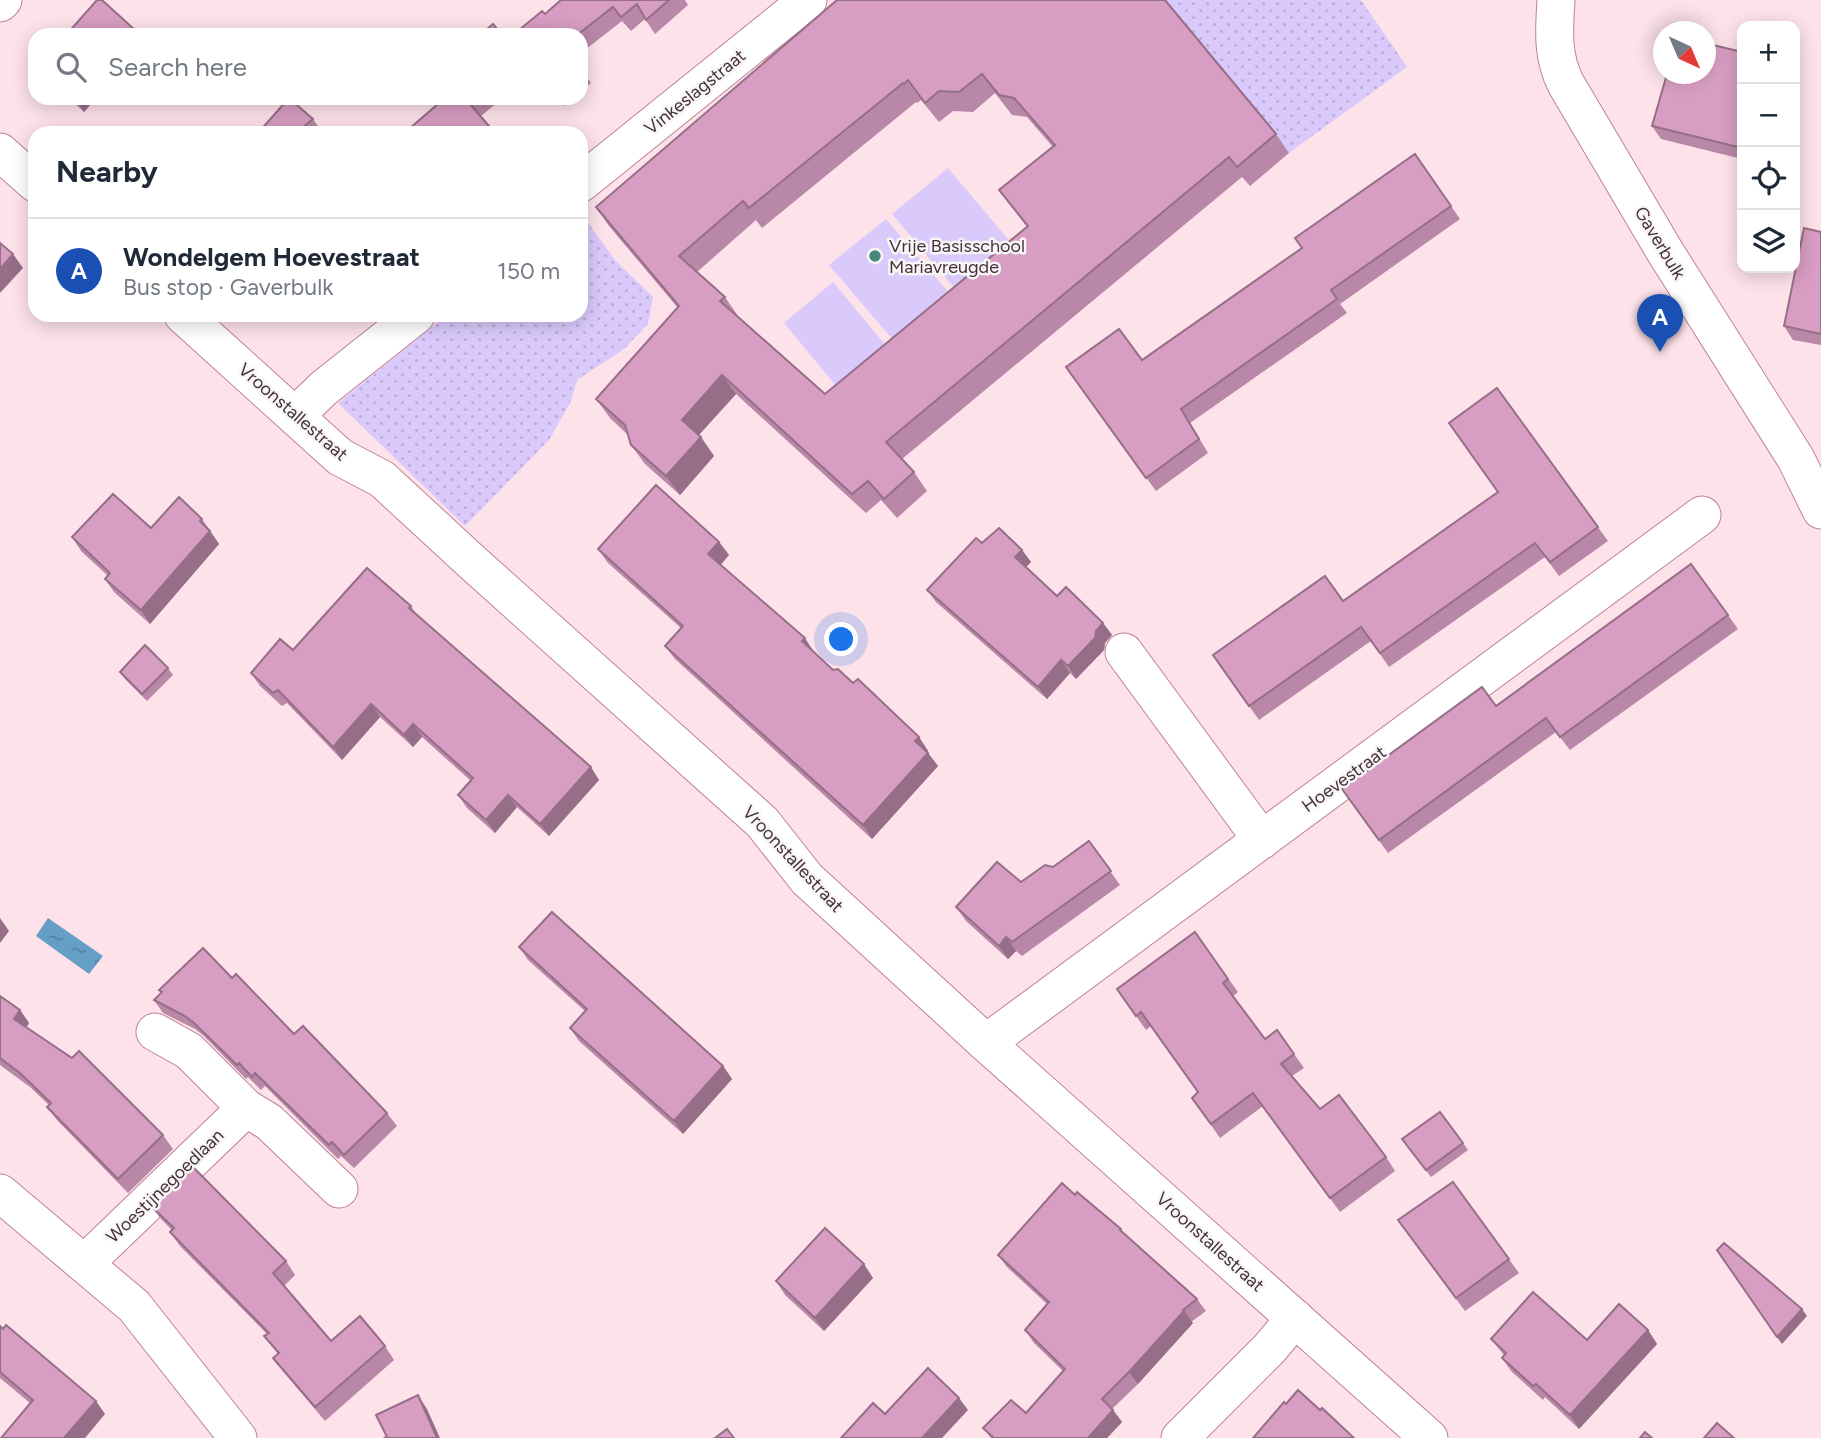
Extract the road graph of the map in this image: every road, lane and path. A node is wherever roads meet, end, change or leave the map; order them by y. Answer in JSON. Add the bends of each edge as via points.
{"nodes":[{"id":1,"x":808,"y":0,"type":"edge"},
{"id":2,"x":1556,"y":0,"type":"edge"},
{"id":3,"x":0,"y":152,"type":"edge"},
{"id":4,"x":28,"y":177,"type":"edge"},
{"id":5,"x":588,"y":177,"type":"edge"},
{"id":6,"x":191,"y":322,"type":"edge"},
{"id":7,"x":407,"y":322,"type":"edge"},
{"id":8,"x":295,"y":416,"type":"junction"},
{"id":9,"x":1821,"y":510,"type":"edge"},
{"id":10,"x":1702,"y":515,"type":"dead end"},
{"id":11,"x":1124,"y":652,"type":"dead end"},
{"id":12,"x":1262,"y":840,"type":"junction"},
{"id":13,"x":155,"y":1032,"type":"dead end"},
{"id":14,"x":986,"y":1043,"type":"junction"},
{"id":15,"x":246,"y":1108,"type":"junction"},
{"id":16,"x":339,"y":1189,"type":"dead end"},
{"id":17,"x":0,"y":1193,"type":"edge"},
{"id":18,"x":84,"y":1264,"type":"junction"},
{"id":19,"x":1295,"y":1318,"type":"junction"},
{"id":20,"x":239,"y":1438,"type":"edge"},
{"id":21,"x":1180,"y":1438,"type":"edge"},
{"id":22,"x":1429,"y":1438,"type":"edge"}],
"edges":[{"from":1,"to":5,"type":"street","name":"Vinkeslagstraat"},
{"from":2,"to":9,"type":"street","name":"Gaverbulk","via":[[1554,43],[1560,73],[1664,250],[1797,459]]},
{"from":3,"to":4,"type":"street"},
{"from":6,"to":8,"type":"street","name":"Vroonstallestraat"},
{"from":7,"to":8,"type":"street"},
{"from":8,"to":14,"type":"street","name":"Vroonstallestraat","via":[[340,457],[382,479],[762,822],[807,879]]},
{"from":10,"to":12,"type":"street","name":"Hoevestraat"},
{"from":11,"to":12,"type":"street"},
{"from":12,"to":14,"type":"street","name":"Hoevestraat"},
{"from":13,"to":15,"type":"street","via":[[189,1051]]},
{"from":14,"to":19,"type":"street","name":"Vroonstallestraat"},
{"from":15,"to":16,"type":"street","via":[[270,1122]]},
{"from":15,"to":18,"type":"street","name":"Woestijnegoedlaan"},
{"from":17,"to":18,"type":"street"},
{"from":18,"to":20,"type":"street","via":[[134,1306]]},
{"from":19,"to":21,"type":"street"},
{"from":19,"to":22,"type":"street","name":"Vroonstallestraat"}]}
